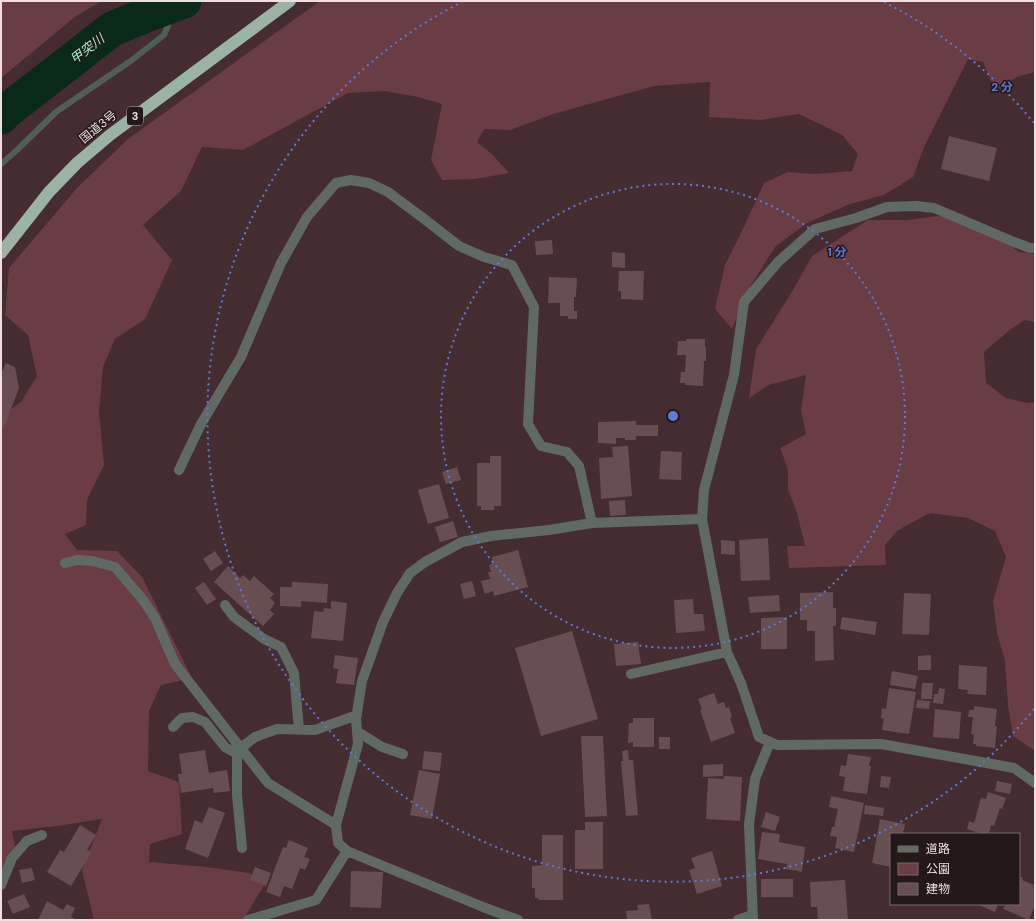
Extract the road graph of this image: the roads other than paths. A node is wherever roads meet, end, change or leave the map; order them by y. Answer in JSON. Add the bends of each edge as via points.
{"nodes":[{"id":1,"x":290,"y":1,"type":"edge"},
{"id":2,"x":1035,"y":248,"type":"edge"},
{"id":3,"x":1,"y":253,"type":"edge"},
{"id":4,"x":179,"y":470,"type":"dead end"},
{"id":5,"x":702,"y":519,"type":"junction"},
{"id":6,"x":592,"y":523,"type":"junction"},
{"id":7,"x":65,"y":563,"type":"dead end"},
{"id":8,"x":225,"y":605,"type":"dead end"},
{"id":9,"x":727,"y":652,"type":"junction"},
{"id":10,"x":631,"y":674,"type":"dead end"},
{"id":11,"x":357,"y":715,"type":"junction"},
{"id":12,"x":173,"y":727,"type":"dead end"},
{"id":13,"x":299,"y":730,"type":"junction"},
{"id":14,"x":358,"y":732,"type":"junction"},
{"id":15,"x":770,"y":742,"type":"junction"},
{"id":16,"x":239,"y":751,"type":"junction"},
{"id":17,"x":403,"y":754,"type":"dead end"},
{"id":18,"x":1035,"y":783,"type":"edge"},
{"id":19,"x":336,"y":825,"type":"junction"},
{"id":20,"x":42,"y":835,"type":"dead end"},
{"id":21,"x":242,"y":848,"type":"dead end"},
{"id":22,"x":347,"y":851,"type":"junction"},
{"id":23,"x":1,"y":885,"type":"edge"},
{"id":24,"x":753,"y":917,"type":"edge"},
{"id":25,"x":248,"y":920,"type":"edge"},
{"id":26,"x":518,"y":920,"type":"edge"},
{"id":27,"x":738,"y":920,"type":"edge"}],
"edges":[{"from":1,"to":3,"type":"highway","name":"国道3号","number":"3","via":[[134,117],[77,163],[49,192]]},
{"from":2,"to":5,"type":"street","via":[[1024,246],[934,208],[916,206],[887,207],[815,228],[778,262],[744,302],[734,375],[704,490]]},
{"from":4,"to":6,"type":"street","via":[[201,424],[241,357],[281,263],[308,217],[336,183],[351,180],[369,183],[388,192],[459,246],[484,257],[512,264],[534,308],[528,424],[541,446],[567,452],[579,466]]},
{"from":5,"to":6,"type":"street"},
{"from":5,"to":9,"type":"street"},
{"from":6,"to":11,"type":"street","via":[[462,542],[410,573],[383,622],[362,681]]},
{"from":7,"to":16,"type":"street","via":[[77,560],[92,561],[115,567],[143,600],[155,618],[175,664]]},
{"from":8,"to":13,"type":"street","via":[[234,616],[281,647],[294,673]]},
{"from":9,"to":10,"type":"street"},
{"from":9,"to":15,"type":"street","via":[[741,683],[759,737]]},
{"from":11,"to":13,"type":"street","via":[[315,730]]},
{"from":11,"to":14,"type":"street"},
{"from":12,"to":16,"type":"street","via":[[182,718],[193,717],[205,722],[224,747]]},
{"from":13,"to":16,"type":"street","via":[[277,729],[255,738]]},
{"from":14,"to":17,"type":"street","via":[[382,747]]},
{"from":14,"to":19,"type":"street","via":[[358,744]]},
{"from":15,"to":18,"type":"street","via":[[777,745],[881,744],[1014,768]]},
{"from":15,"to":24,"type":"street","via":[[755,779],[749,824]]},
{"from":16,"to":19,"type":"street","via":[[268,783]]},
{"from":16,"to":21,"type":"street","via":[[237,795]]},
{"from":19,"to":22,"type":"street","via":[[338,843]]},
{"from":20,"to":23,"type":"street","via":[[27,841],[12,858]]},
{"from":22,"to":25,"type":"street","via":[[316,900]]},
{"from":22,"to":26,"type":"street"},
{"from":24,"to":27,"type":"street"}]}
